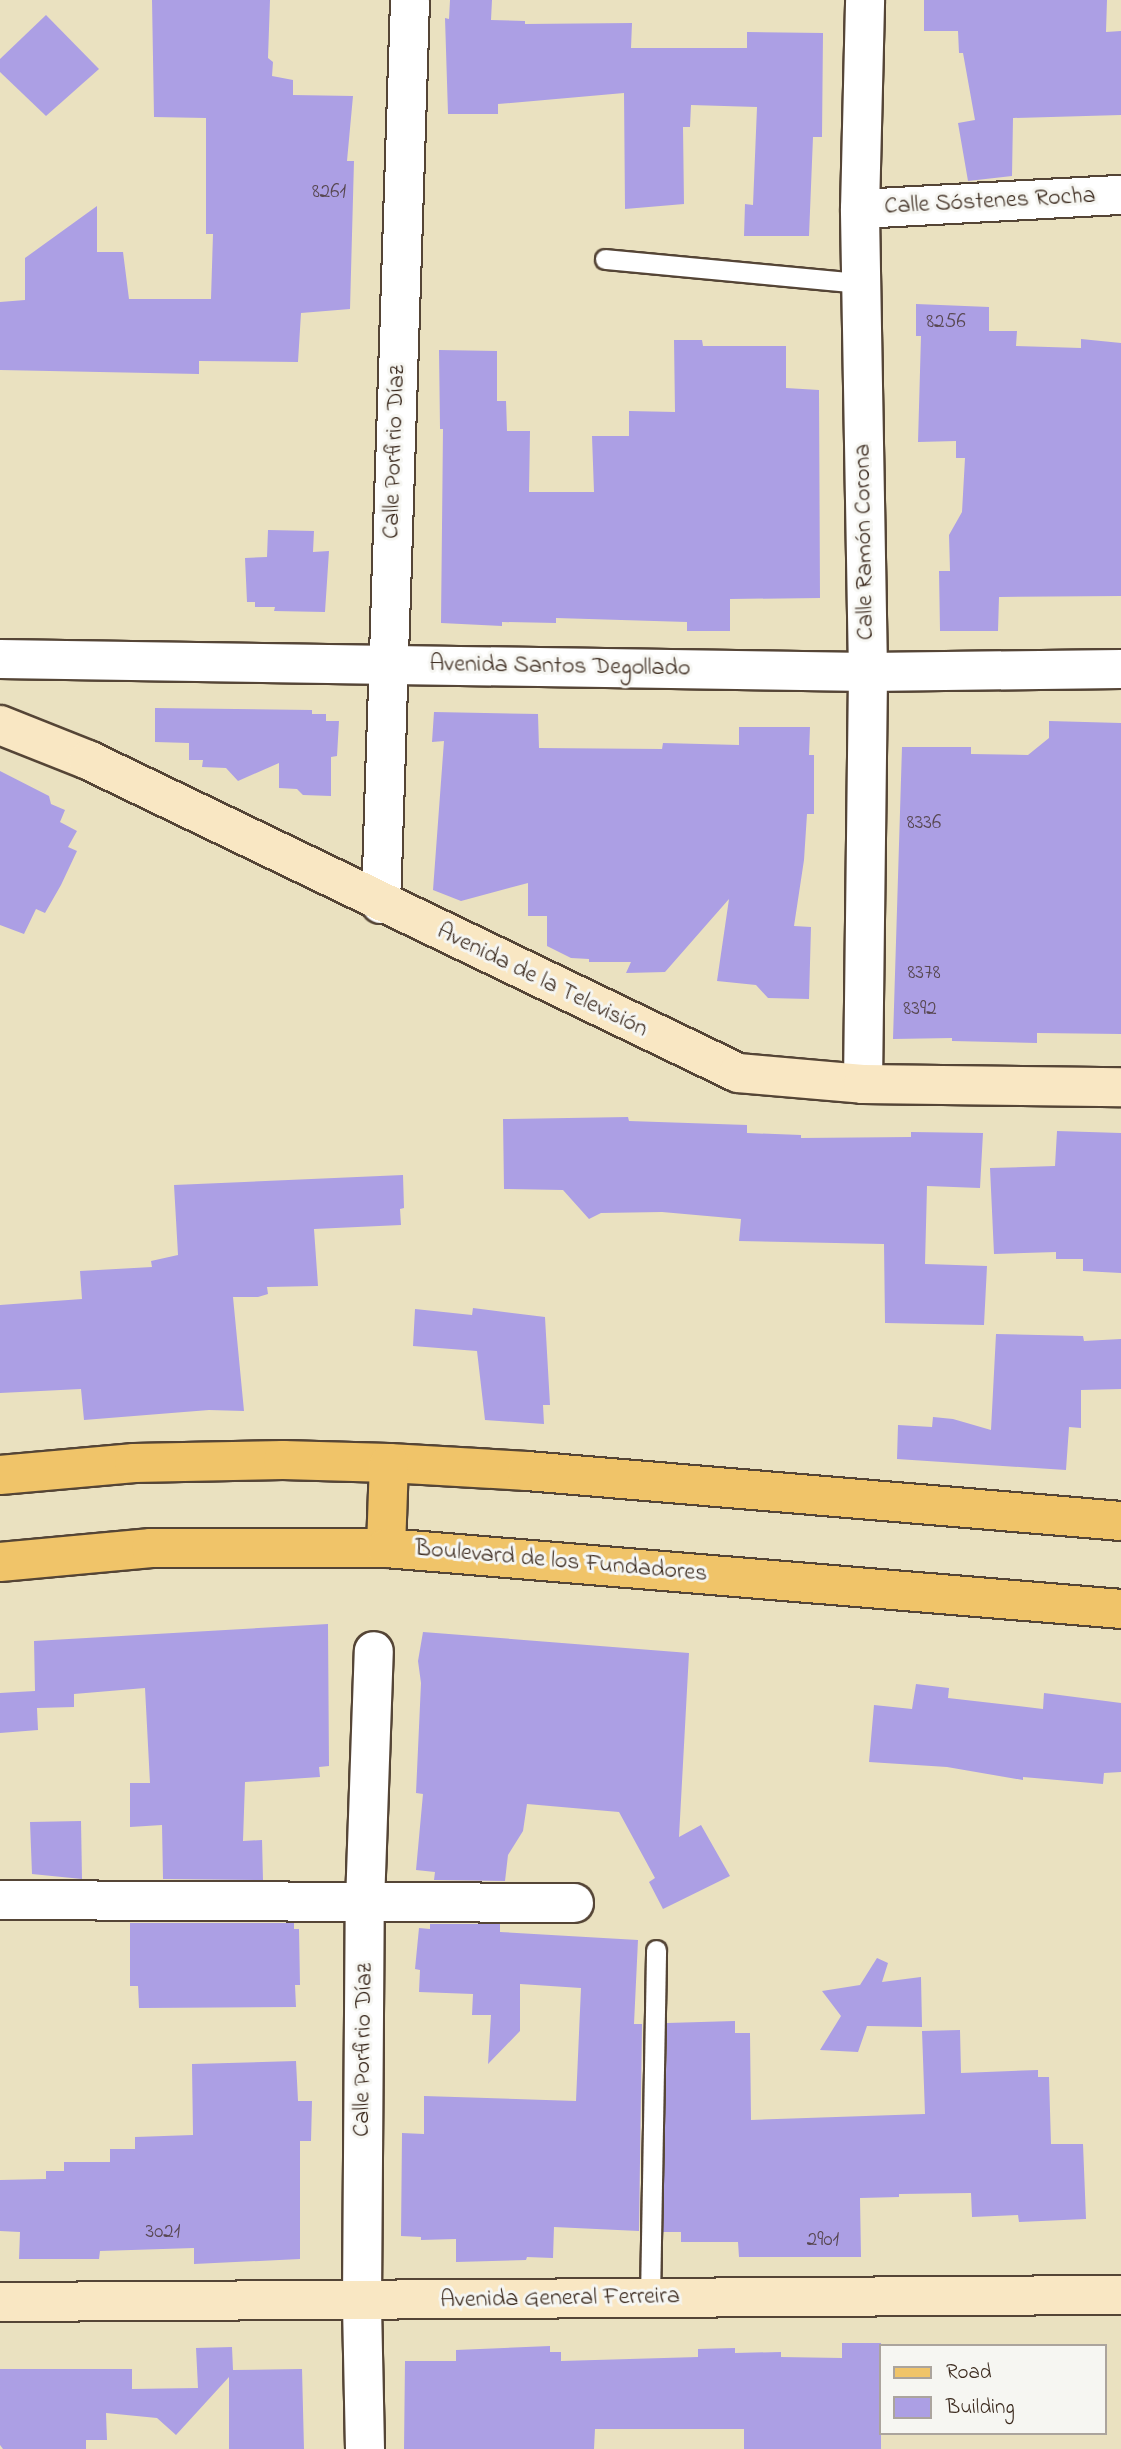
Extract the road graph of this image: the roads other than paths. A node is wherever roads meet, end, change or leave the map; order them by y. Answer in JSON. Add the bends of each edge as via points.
{"nodes":[{"id":1,"x":410,"y":0,"type":"edge"},
{"id":2,"x":865,"y":0,"type":"edge"},
{"id":3,"x":1121,"y":195,"type":"edge"},
{"id":4,"x":860,"y":209,"type":"junction"},
{"id":5,"x":605,"y":259,"type":"dead end"},
{"id":6,"x":859,"y":283,"type":"junction"},
{"id":7,"x":0,"y":659,"type":"edge"},
{"id":8,"x":388,"y":664,"type":"junction"},
{"id":9,"x":1121,"y":669,"type":"edge"},
{"id":10,"x":868,"y":672,"type":"junction"},
{"id":11,"x":0,"y":725,"type":"edge"},
{"id":12,"x":381,"y":904,"type":"junction"},
{"id":13,"x":863,"y":1084,"type":"junction"},
{"id":14,"x":1121,"y":1087,"type":"edge"},
{"id":15,"x":389,"y":1463,"type":"junction"},
{"id":16,"x":0,"y":1475,"type":"edge"},
{"id":17,"x":1121,"y":1521,"type":"edge"},
{"id":18,"x":386,"y":1548,"type":"junction"},
{"id":19,"x":0,"y":1562,"type":"edge"},
{"id":20,"x":1121,"y":1609,"type":"edge"},
{"id":21,"x":374,"y":1651,"type":"dead end"},
{"id":22,"x":0,"y":1900,"type":"edge"},
{"id":23,"x":365,"y":1903,"type":"junction"},
{"id":24,"x":574,"y":1903,"type":"dead end"},
{"id":25,"x":656,"y":1950,"type":"dead end"},
{"id":26,"x":1121,"y":2295,"type":"edge"},
{"id":27,"x":650,"y":2298,"type":"junction"},
{"id":28,"x":362,"y":2301,"type":"junction"},
{"id":29,"x":0,"y":2302,"type":"edge"},
{"id":30,"x":365,"y":2449,"type":"edge"}],
"edges":[{"from":1,"to":8,"type":"street","name":"Calle Porfirio Díaz"},
{"from":2,"to":4,"type":"street","name":"Calle Ramón Corona"},
{"from":3,"to":4,"type":"street","name":"Calle Sóstenes Rocha"},
{"from":4,"to":6,"type":"street","name":"Calle Ramón Corona"},
{"from":5,"to":6,"type":"lane"},
{"from":6,"to":10,"type":"street","name":"Calle Ramón Corona"},
{"from":7,"to":8,"type":"street","name":"Avenida Santos Degollado"},
{"from":8,"to":10,"type":"street","name":"Avenida Santos Degollado"},
{"from":8,"to":12,"type":"street","name":"Calle Porfirio Díaz"},
{"from":9,"to":10,"type":"street","name":"Avenida Santos Degollado"},
{"from":10,"to":13,"type":"street","name":"Calle Ramón Corona"},
{"from":11,"to":12,"type":"main road","name":"Avenida de la Televisión","via":[[88,760]]},
{"from":12,"to":13,"type":"main road","name":"Avenida de la Televisión","via":[[738,1073]]},
{"from":13,"to":14,"type":"main road","name":"Avenida de la Televisión"},
{"from":15,"to":16,"type":"main road","via":[[134,1463]]},
{"from":15,"to":17,"type":"main road"},
{"from":15,"to":18,"type":"main road"},
{"from":18,"to":19,"type":"main road","name":"Boulevard de los Fundadores","via":[[151,1548]]},
{"from":18,"to":20,"type":"main road","name":"Boulevard de los Fundadores"},
{"from":21,"to":23,"type":"street","name":"Calle Porfirio Díaz"},
{"from":22,"to":23,"type":"street"},
{"from":23,"to":24,"type":"street"},
{"from":23,"to":28,"type":"street","name":"Calle Porfirio Díaz"},
{"from":25,"to":27,"type":"lane"},
{"from":26,"to":27,"type":"main road","name":"Avenida General Ferreira"},
{"from":27,"to":28,"type":"main road","name":"Avenida General Ferreira"},
{"from":28,"to":29,"type":"main road","name":"Avenida General Ferreira"},
{"from":28,"to":30,"type":"street","name":"Calle Porfirio Díaz"}]}
